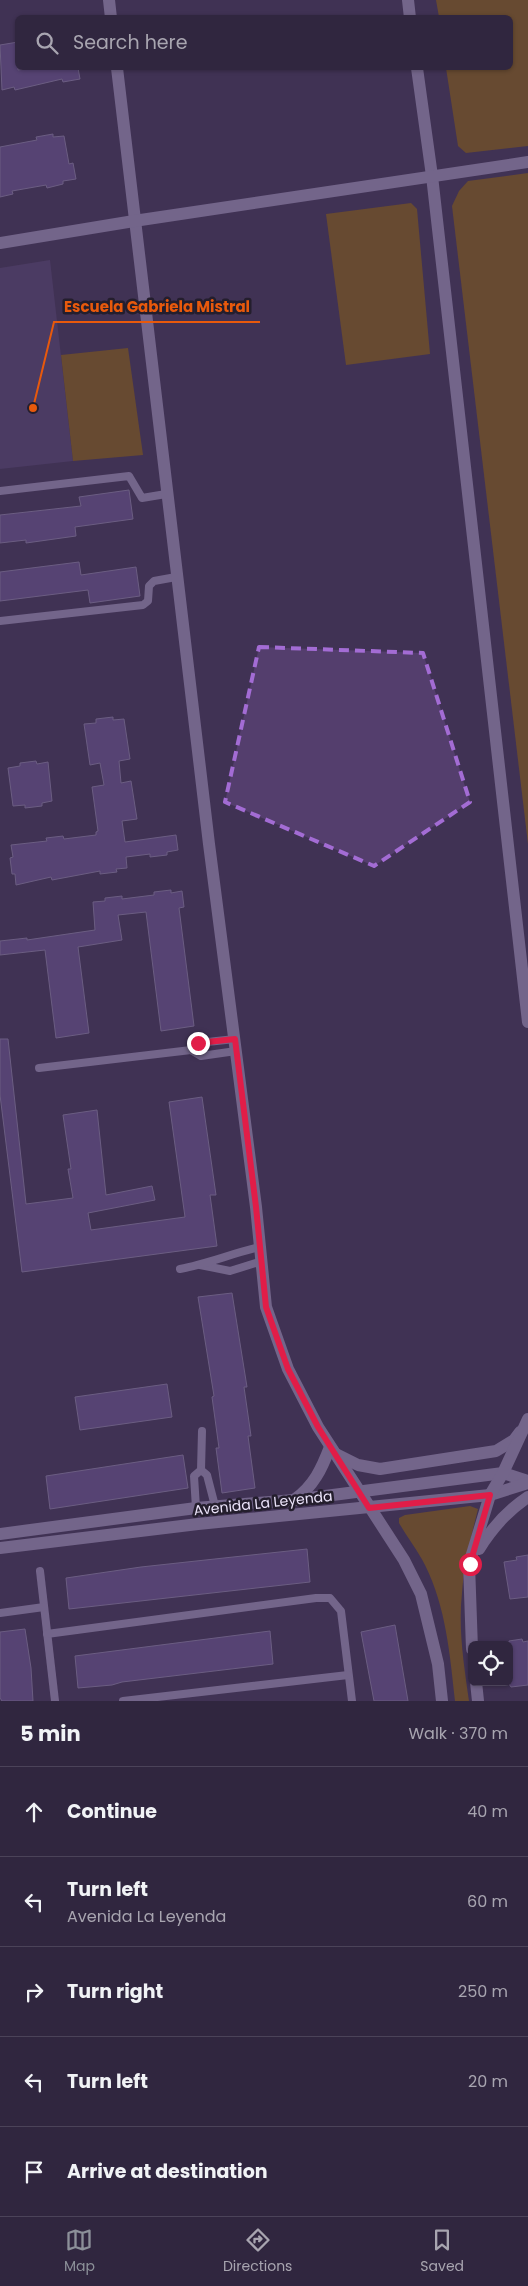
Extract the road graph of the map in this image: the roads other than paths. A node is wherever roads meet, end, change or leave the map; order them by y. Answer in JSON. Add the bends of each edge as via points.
{"nodes":[{"id":1,"x":109,"y":0,"type":"edge"},
{"id":2,"x":408,"y":0,"type":"edge"},
{"id":3,"x":111,"y":15,"type":"edge"},
{"id":4,"x":410,"y":15,"type":"edge"},
{"id":5,"x":117,"y":70,"type":"edge"},
{"id":6,"x":417,"y":70,"type":"edge"},
{"id":7,"x":528,"y":162,"type":"edge"},
{"id":8,"x":432,"y":176,"type":"junction"},
{"id":9,"x":134,"y":221,"type":"junction"},
{"id":10,"x":0,"y":243,"type":"edge"},
{"id":11,"x":0,"y":491,"type":"edge"},
{"id":12,"x":166,"y":494,"type":"junction"},
{"id":13,"x":176,"y":577,"type":"junction"},
{"id":14,"x":0,"y":621,"type":"edge"},
{"id":15,"x":524,"y":952,"type":"edge"},
{"id":16,"x":527,"y":1007,"type":"edge"},
{"id":17,"x":528,"y":1022,"type":"edge"},
{"id":18,"x":235,"y":1045,"type":"junction"},
{"id":19,"x":191,"y":1050,"type":"junction"},
{"id":20,"x":39,"y":1068,"type":"dead end"},
{"id":21,"x":260,"y":1247,"type":"junction"},
{"id":22,"x":262,"y":1261,"type":"junction"},
{"id":23,"x":200,"y":1265,"type":"junction"},
{"id":24,"x":180,"y":1270,"type":"dead end"},
{"id":25,"x":528,"y":1420,"type":"edge"},
{"id":26,"x":202,"y":1431,"type":"dead end"},
{"id":27,"x":332,"y":1450,"type":"junction"},
{"id":28,"x":201,"y":1470,"type":"junction"},
{"id":29,"x":503,"y":1473,"type":"junction"},
{"id":30,"x":528,"y":1482,"type":"edge"},
{"id":31,"x":359,"y":1492,"type":"junction"},
{"id":32,"x":490,"y":1495,"type":"junction"},
{"id":33,"x":528,"y":1497,"type":"edge"},
{"id":34,"x":294,"y":1500,"type":"junction"},
{"id":35,"x":215,"y":1506,"type":"junction"},
{"id":36,"x":196,"y":1508,"type":"junction"},
{"id":37,"x":369,"y":1508,"type":"junction"},
{"id":38,"x":0,"y":1534,"type":"edge"},
{"id":39,"x":0,"y":1548,"type":"edge"},
{"id":40,"x":470,"y":1564,"type":"junction"},
{"id":41,"x":40,"y":1572,"type":"dead end"},
{"id":42,"x":44,"y":1607,"type":"junction"},
{"id":43,"x":0,"y":1612,"type":"edge"},
{"id":44,"x":47,"y":1634,"type":"junction"},
{"id":45,"x":472,"y":1641,"type":"edge"},
{"id":46,"x":348,"y":1675,"type":"junction"},
{"id":47,"x":476,"y":1686,"type":"edge"},
{"id":48,"x":55,"y":1701,"type":"edge"},
{"id":49,"x":123,"y":1701,"type":"edge"},
{"id":50,"x":352,"y":1701,"type":"edge"},
{"id":51,"x":442,"y":1701,"type":"edge"},
{"id":52,"x":478,"y":1701,"type":"edge"}],
"edges":[{"from":1,"to":3,"type":"street"},
{"from":2,"to":4,"type":"street"},
{"from":5,"to":9,"type":"street"},
{"from":6,"to":8,"type":"street"},
{"from":7,"to":8,"type":"street"},
{"from":8,"to":9,"type":"street"},
{"from":8,"to":15,"type":"street"},
{"from":9,"to":10,"type":"street"},
{"from":9,"to":12,"type":"street"},
{"from":11,"to":12,"type":"lane","via":[[129,476],[142,498]]},
{"from":12,"to":13,"type":"street"},
{"from":13,"to":14,"type":"lane","via":[[154,580],[149,586],[148,601],[143,605]]},
{"from":13,"to":18,"type":"street"},
{"from":15,"to":16,"type":"street"},
{"from":16,"to":17,"type":"street"},
{"from":18,"to":19,"type":"lane","via":[[198,1043]]},
{"from":18,"to":19,"type":"lane","via":[[201,1056]]},
{"from":18,"to":21,"type":"street"},
{"from":19,"to":20,"type":"lane"},
{"from":21,"to":22,"type":"street"},
{"from":21,"to":23,"type":"lane"},
{"from":22,"to":23,"type":"lane","via":[[230,1271]]},
{"from":22,"to":27,"type":"street","via":[[266,1307],[288,1369]]},
{"from":23,"to":24,"type":"lane"},
{"from":25,"to":27,"type":"street","via":[[514,1440],[496,1451],[380,1469],[358,1466]]},
{"from":25,"to":29,"type":"street"},
{"from":26,"to":28,"type":"lane"},
{"from":27,"to":31,"type":"street"},
{"from":27,"to":34,"type":"street","via":[[317,1477]]},
{"from":28,"to":35,"type":"lane","via":[[207,1476]]},
{"from":28,"to":36,"type":"lane","via":[[194,1476]]},
{"from":29,"to":30,"type":"street","name":"Avenida La Leyenda"},
{"from":29,"to":31,"type":"street","name":"Avenida La Leyenda"},
{"from":29,"to":32,"type":"street"},
{"from":30,"to":32,"type":"street","name":"Avenida La Leyenda"},
{"from":31,"to":34,"type":"street","name":"Avenida La Leyenda"},
{"from":31,"to":37,"type":"street"},
{"from":32,"to":37,"type":"street","name":"Avenida La Leyenda"},
{"from":32,"to":40,"type":"street"},
{"from":33,"to":40,"type":"street","via":[[509,1510],[487,1535]]},
{"from":34,"to":35,"type":"street","name":"Avenida La Leyenda"},
{"from":35,"to":36,"type":"street","name":"Avenida La Leyenda"},
{"from":36,"to":38,"type":"street","name":"Avenida La Leyenda"},
{"from":37,"to":39,"type":"street","name":"Avenida La Leyenda","via":[[198,1524]]},
{"from":37,"to":51,"type":"street","via":[[404,1560],[421,1594],[438,1664]]},
{"from":40,"to":45,"type":"street"},
{"from":41,"to":42,"type":"lane"},
{"from":42,"to":43,"type":"lane"},
{"from":42,"to":44,"type":"lane"},
{"from":44,"to":46,"type":"lane","via":[[330,1598],[341,1611]]},
{"from":44,"to":48,"type":"lane"},
{"from":46,"to":49,"type":"lane"},
{"from":46,"to":50,"type":"lane"},
{"from":47,"to":52,"type":"street"}]}
